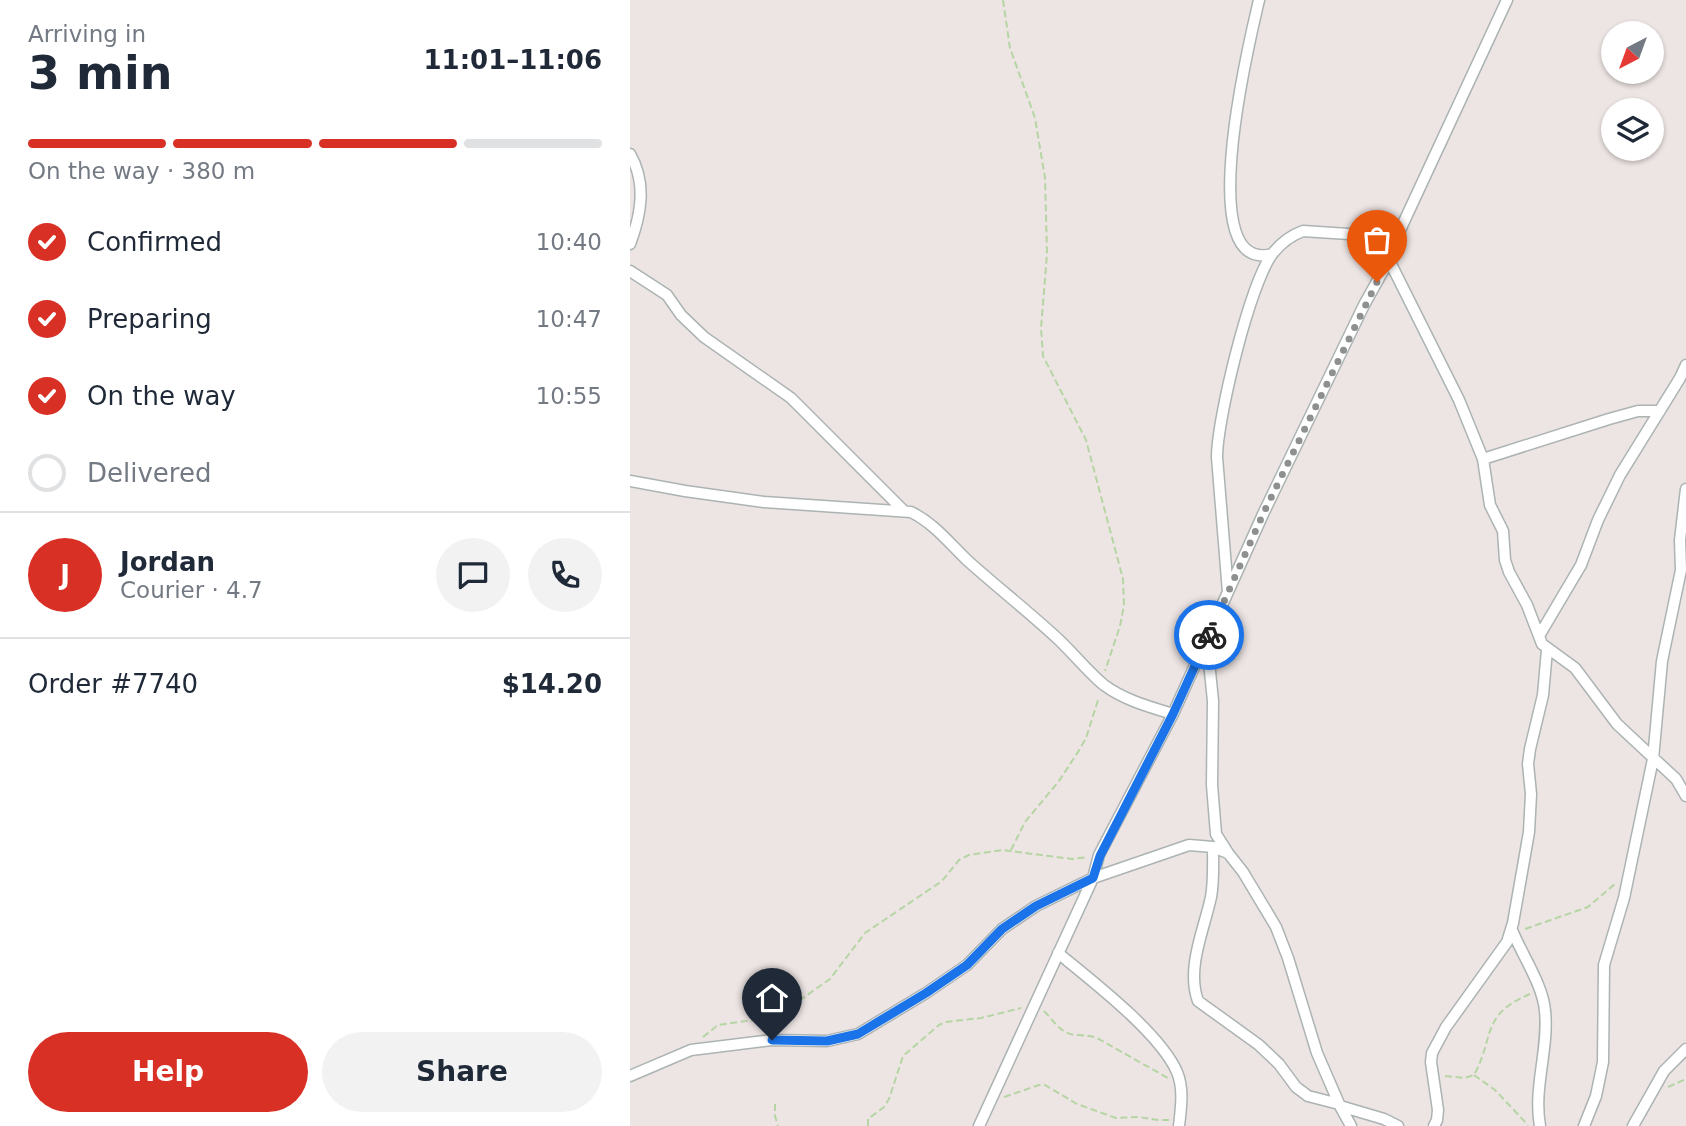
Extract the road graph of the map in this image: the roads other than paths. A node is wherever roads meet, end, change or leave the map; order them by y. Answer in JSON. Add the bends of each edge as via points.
{"nodes":[{"id":1,"x":1259,"y":0,"type":"edge"},
{"id":2,"x":1507,"y":0,"type":"edge"},
{"id":3,"x":630,"y":154,"type":"edge"},
{"id":4,"x":1395,"y":241,"type":"junction"},
{"id":5,"x":630,"y":244,"type":"edge"},
{"id":6,"x":1272,"y":254,"type":"junction"},
{"id":7,"x":1389,"y":260,"type":"junction"},
{"id":8,"x":630,"y":271,"type":"edge"},
{"id":9,"x":1686,"y":365,"type":"edge"},
{"id":10,"x":1660,"y":411,"type":"junction"},
{"id":11,"x":1483,"y":459,"type":"junction"},
{"id":12,"x":630,"y":481,"type":"edge"},
{"id":13,"x":1686,"y":489,"type":"edge"},
{"id":14,"x":904,"y":511,"type":"junction"},
{"id":15,"x":1684,"y":570,"type":"edge"},
{"id":16,"x":1228,"y":595,"type":"junction"},
{"id":17,"x":1539,"y":636,"type":"junction"},
{"id":18,"x":1207,"y":642,"type":"junction"},
{"id":19,"x":1547,"y":650,"type":"junction"},
{"id":20,"x":1173,"y":714,"type":"junction"},
{"id":21,"x":1653,"y":759,"type":"junction"},
{"id":22,"x":1685,"y":790,"type":"edge"},
{"id":23,"x":1213,"y":847,"type":"junction"},
{"id":24,"x":1228,"y":853,"type":"junction"},
{"id":25,"x":1093,"y":878,"type":"junction"},
{"id":26,"x":1512,"y":932,"type":"junction"},
{"id":27,"x":1058,"y":953,"type":"junction"},
{"id":28,"x":1686,"y":1049,"type":"edge"},
{"id":29,"x":630,"y":1076,"type":"edge"},
{"id":30,"x":1339,"y":1105,"type":"junction"},
{"id":31,"x":1180,"y":1120,"type":"edge"},
{"id":32,"x":979,"y":1126,"type":"edge"},
{"id":33,"x":1351,"y":1126,"type":"edge"},
{"id":34,"x":1398,"y":1126,"type":"edge"},
{"id":35,"x":1434,"y":1126,"type":"edge"},
{"id":36,"x":1540,"y":1126,"type":"edge"},
{"id":37,"x":1584,"y":1126,"type":"edge"},
{"id":38,"x":1633,"y":1126,"type":"edge"}],
"edges":[{"from":1,"to":6,"type":"street","via":[[1233,133],[1230,204],[1242,245],[1257,255]]},
{"from":2,"to":4,"type":"street"},
{"from":3,"to":5,"type":"street","via":[[637,169],[641,203]]},
{"from":4,"to":6,"type":"street","via":[[1303,231]]},
{"from":4,"to":7,"type":"street"},
{"from":6,"to":16,"type":"street","via":[[1251,302],[1218,436]]},
{"from":7,"to":11,"type":"street"},
{"from":7,"to":16,"type":"street","via":[[1264,512]]},
{"from":8,"to":14,"type":"street","via":[[667,295],[704,337],[791,398]]},
{"from":9,"to":10,"type":"street"},
{"from":10,"to":11,"type":"street","via":[[1637,411]]},
{"from":10,"to":17,"type":"street","via":[[1615,483],[1581,565]]},
{"from":11,"to":17,"type":"street","via":[[1509,572]]},
{"from":12,"to":14,"type":"street","via":[[764,502]]},
{"from":13,"to":15,"type":"street","via":[[1680,540]]},
{"from":14,"to":20,"type":"street","via":[[926,519],[940,531],[1103,684]]},
{"from":15,"to":21,"type":"street","via":[[1662,661]]},
{"from":16,"to":18,"type":"street"},
{"from":17,"to":19,"type":"street"},
{"from":18,"to":20,"type":"street"},
{"from":18,"to":24,"type":"street","via":[[1216,834]]},
{"from":19,"to":21,"type":"street","via":[[1575,668],[1617,724]]},
{"from":19,"to":26,"type":"street","via":[[1528,764],[1529,832]]},
{"from":20,"to":25,"type":"street"},
{"from":21,"to":22,"type":"street"},
{"from":21,"to":37,"type":"street","via":[[1619,918],[1604,965],[1603,1062]]},
{"from":23,"to":24,"type":"street"},
{"from":23,"to":25,"type":"street","via":[[1189,845]]},
{"from":23,"to":30,"type":"street","via":[[1212,894],[1195,966],[1198,1001],[1265,1051],[1296,1087]]},
{"from":24,"to":30,"type":"street","via":[[1276,927]]},
{"from":25,"to":27,"type":"street"},
{"from":25,"to":29,"type":"street","via":[[1036,906],[1002,929],[967,965],[858,1034],[827,1041],[772,1040],[691,1050]]},
{"from":26,"to":35,"type":"street","via":[[1434,1048],[1431,1062],[1438,1110]]},
{"from":26,"to":36,"type":"street","via":[[1546,1013]]},
{"from":27,"to":31,"type":"street","via":[[1152,1038],[1181,1086]]},
{"from":27,"to":32,"type":"street"},
{"from":28,"to":38,"type":"street","via":[[1664,1071]]},
{"from":30,"to":33,"type":"street"},
{"from":30,"to":34,"type":"street"}]}
